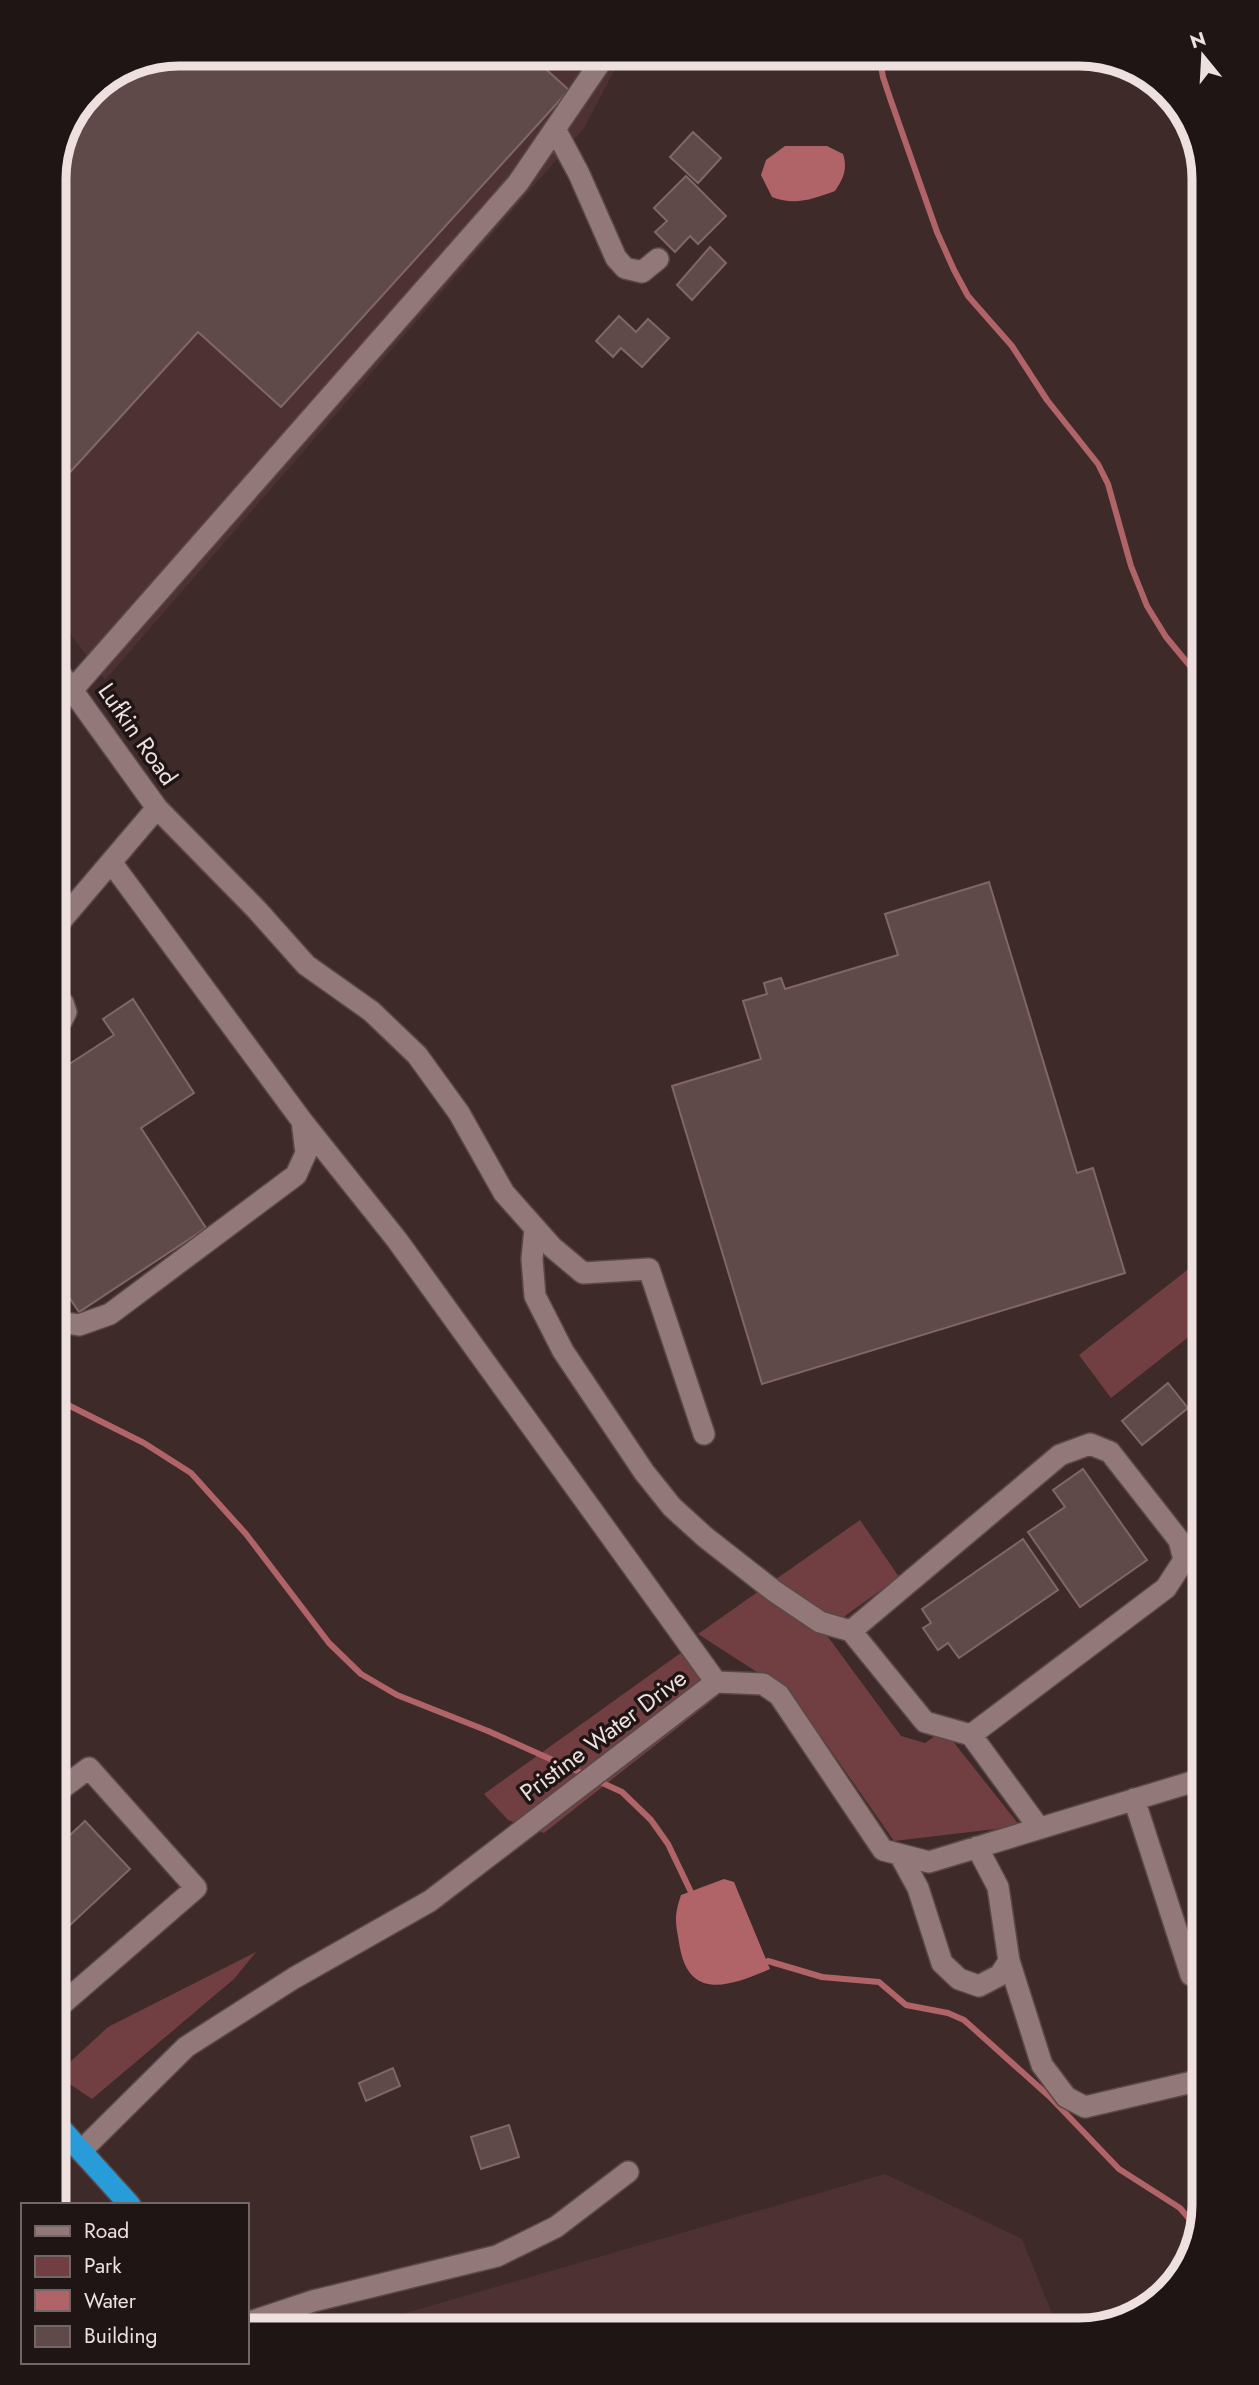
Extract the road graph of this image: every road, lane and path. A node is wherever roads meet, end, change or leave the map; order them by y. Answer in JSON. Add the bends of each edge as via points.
{"nodes":[{"id":1,"x":598,"y":66,"type":"edge"},
{"id":2,"x":555,"y":129,"type":"junction"},
{"id":3,"x":657,"y":259,"type":"dead end"},
{"id":4,"x":67,"y":680,"type":"edge"},
{"id":5,"x":73,"y":688,"type":"junction"},
{"id":6,"x":157,"y":808,"type":"junction"},
{"id":7,"x":111,"y":863,"type":"junction"},
{"id":8,"x":67,"y":914,"type":"edge"},
{"id":9,"x":302,"y":1121,"type":"junction"},
{"id":10,"x":536,"y":1228,"type":"junction"},
{"id":11,"x":66,"y":1323,"type":"edge"},
{"id":12,"x":704,"y":1434,"type":"dead end"},
{"id":13,"x":851,"y":1631,"type":"junction"},
{"id":14,"x":716,"y":1682,"type":"junction"},
{"id":15,"x":971,"y":1735,"type":"junction"},
{"id":16,"x":1192,"y":1781,"type":"edge"},
{"id":17,"x":66,"y":1785,"type":"edge"},
{"id":18,"x":1134,"y":1799,"type":"junction"},
{"id":19,"x":1039,"y":1828,"type":"junction"},
{"id":20,"x":977,"y":1847,"type":"junction"},
{"id":21,"x":900,"y":1855,"type":"junction"},
{"id":22,"x":1010,"y":1961,"type":"junction"},
{"id":23,"x":1191,"y":1975,"type":"dead end"},
{"id":24,"x":66,"y":2001,"type":"edge"},
{"id":25,"x":1192,"y":2082,"type":"edge"},
{"id":26,"x":66,"y":2134,"type":"edge"},
{"id":27,"x":81,"y":2151,"type":"junction"},
{"id":28,"x":628,"y":2172,"type":"dead end"},
{"id":29,"x":129,"y":2203,"type":"edge"},
{"id":30,"x":262,"y":2318,"type":"edge"}],
"edges":[{"from":1,"to":2,"type":"street"},
{"from":2,"to":3,"type":"street","via":[[616,258],[625,268],[642,271]]},
{"from":2,"to":5,"type":"street","via":[[518,183]]},
{"from":4,"to":5,"type":"street","name":"Lufkin Road"},
{"from":5,"to":6,"type":"street","name":"Lufkin Road"},
{"from":6,"to":7,"type":"street","name":"Lufkin Road"},
{"from":6,"to":10,"type":"street","via":[[306,965],[371,1011],[417,1055],[460,1113],[504,1193]]},
{"from":7,"to":8,"type":"street","name":"Lufkin Road"},
{"from":7,"to":9,"type":"street"},
{"from":9,"to":11,"type":"street","via":[[306,1153],[296,1175],[110,1314],[79,1325]]},
{"from":9,"to":14,"type":"street","via":[[397,1240]]},
{"from":10,"to":12,"type":"street","via":[[583,1273],[649,1269]]},
{"from":10,"to":13,"type":"street","via":[[531,1259],[535,1296],[563,1351],[651,1481],[705,1537],[774,1591],[820,1622]]},
{"from":13,"to":15,"type":"street","via":[[925,1722]]},
{"from":13,"to":15,"type":"street","via":[[1060,1455],[1090,1444],[1110,1452],[1180,1540],[1184,1560],[1166,1588]]},
{"from":14,"to":21,"type":"street","name":"Pristine Water Drive","via":[[763,1684],[779,1695],[883,1850]]},
{"from":14,"to":27,"type":"street","name":"Pristine Water Drive","via":[[430,1901],[294,1978],[186,2047]]},
{"from":15,"to":19,"type":"street"},
{"from":16,"to":18,"type":"street","name":"Pristine Water Drive"},
{"from":17,"to":24,"type":"street","via":[[89,1768],[196,1888]]},
{"from":18,"to":19,"type":"street","name":"Pristine Water Drive"},
{"from":18,"to":23,"type":"street"},
{"from":19,"to":20,"type":"street","name":"Pristine Water Drive"},
{"from":20,"to":21,"type":"street","name":"Pristine Water Drive","via":[[929,1861]]},
{"from":20,"to":22,"type":"street","via":[[998,1887]]},
{"from":21,"to":22,"type":"street","via":[[918,1888],[942,1963],[959,1979],[979,1986],[1000,1975]]},
{"from":22,"to":25,"type":"street","via":[[1042,2065],[1066,2097],[1085,2107]]},
{"from":26,"to":27,"type":"highway"},
{"from":27,"to":29,"type":"highway"},
{"from":28,"to":30,"type":"street","via":[[556,2227],[497,2256]]}]}
